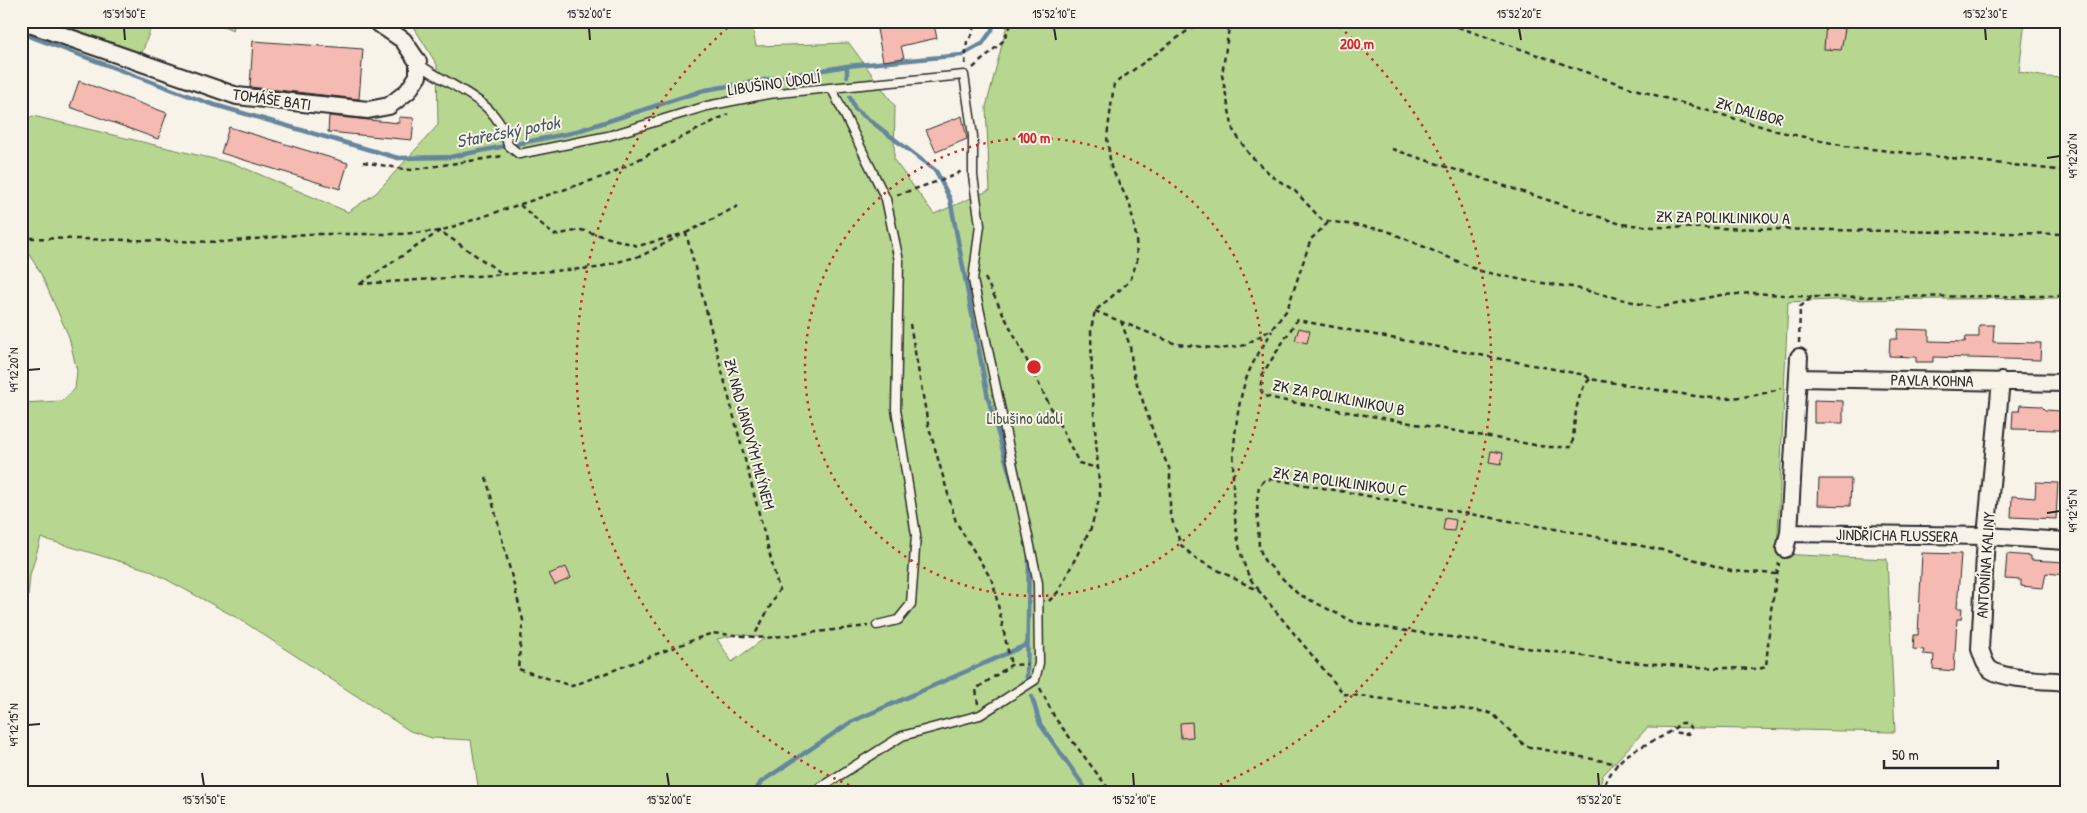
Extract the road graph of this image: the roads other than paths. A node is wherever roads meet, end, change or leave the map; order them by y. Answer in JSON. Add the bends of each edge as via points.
{"nodes":[{"id":1,"x":21,"y":21,"type":"edge"},
{"id":2,"x":376,"y":21,"type":"edge"},
{"id":3,"x":418,"y":62,"type":"junction"},
{"id":4,"x":832,"y":89,"type":"junction"},
{"id":5,"x":1799,"y":357,"type":"road end"},
{"id":6,"x":1798,"y":378,"type":"junction"},
{"id":7,"x":2000,"y":382,"type":"junction"},
{"id":8,"x":2066,"y":383,"type":"edge"},
{"id":9,"x":1986,"y":536,"type":"junction"},
{"id":10,"x":2066,"y":541,"type":"edge"},
{"id":11,"x":877,"y":625,"type":"road end"},
{"id":12,"x":2066,"y":682,"type":"edge"},
{"id":13,"x":813,"y":792,"type":"edge"}],
"edges":[{"from":1,"to":3,"type":"street","name":"TOMÁŠE BATI","via":[[238,96],[282,102],[368,110],[389,106],[408,91],[418,76]]},
{"from":2,"to":3,"type":"street","via":[[403,40]]},
{"from":3,"to":4,"type":"lane","name":"LIBUŠINO ÚDOLÍ","via":[[482,102],[499,123],[508,146],[519,154],[608,136],[707,106],[768,94]]},
{"from":4,"to":11,"type":"lane","via":[[886,199],[899,261],[896,409],[916,535],[911,604],[898,620]]},
{"from":4,"to":13,"type":"lane","name":"LIBUŠINO ÚDOLÍ","via":[[964,75],[980,225],[973,280],[1038,583],[1039,663],[1035,680],[980,715],[902,736]]},
{"from":5,"to":6,"type":"street"},
{"from":6,"to":7,"type":"street","name":"PAVLA KOHNA"},
{"from":6,"to":9,"type":"street","name":"JINDŘICHA FLUSSERA","via":[[1785,546]]},
{"from":7,"to":8,"type":"street","name":"PAVLA KOHNA"},
{"from":7,"to":9,"type":"street","name":"ANTONÍNA KALINY"},
{"from":9,"to":10,"type":"street","name":"JINDŘICHA FLUSSERA"},
{"from":9,"to":12,"type":"street","name":"ANTONÍNA KALINY","via":[[1980,649],[1984,662],[1991,670],[2005,675]]}]}
